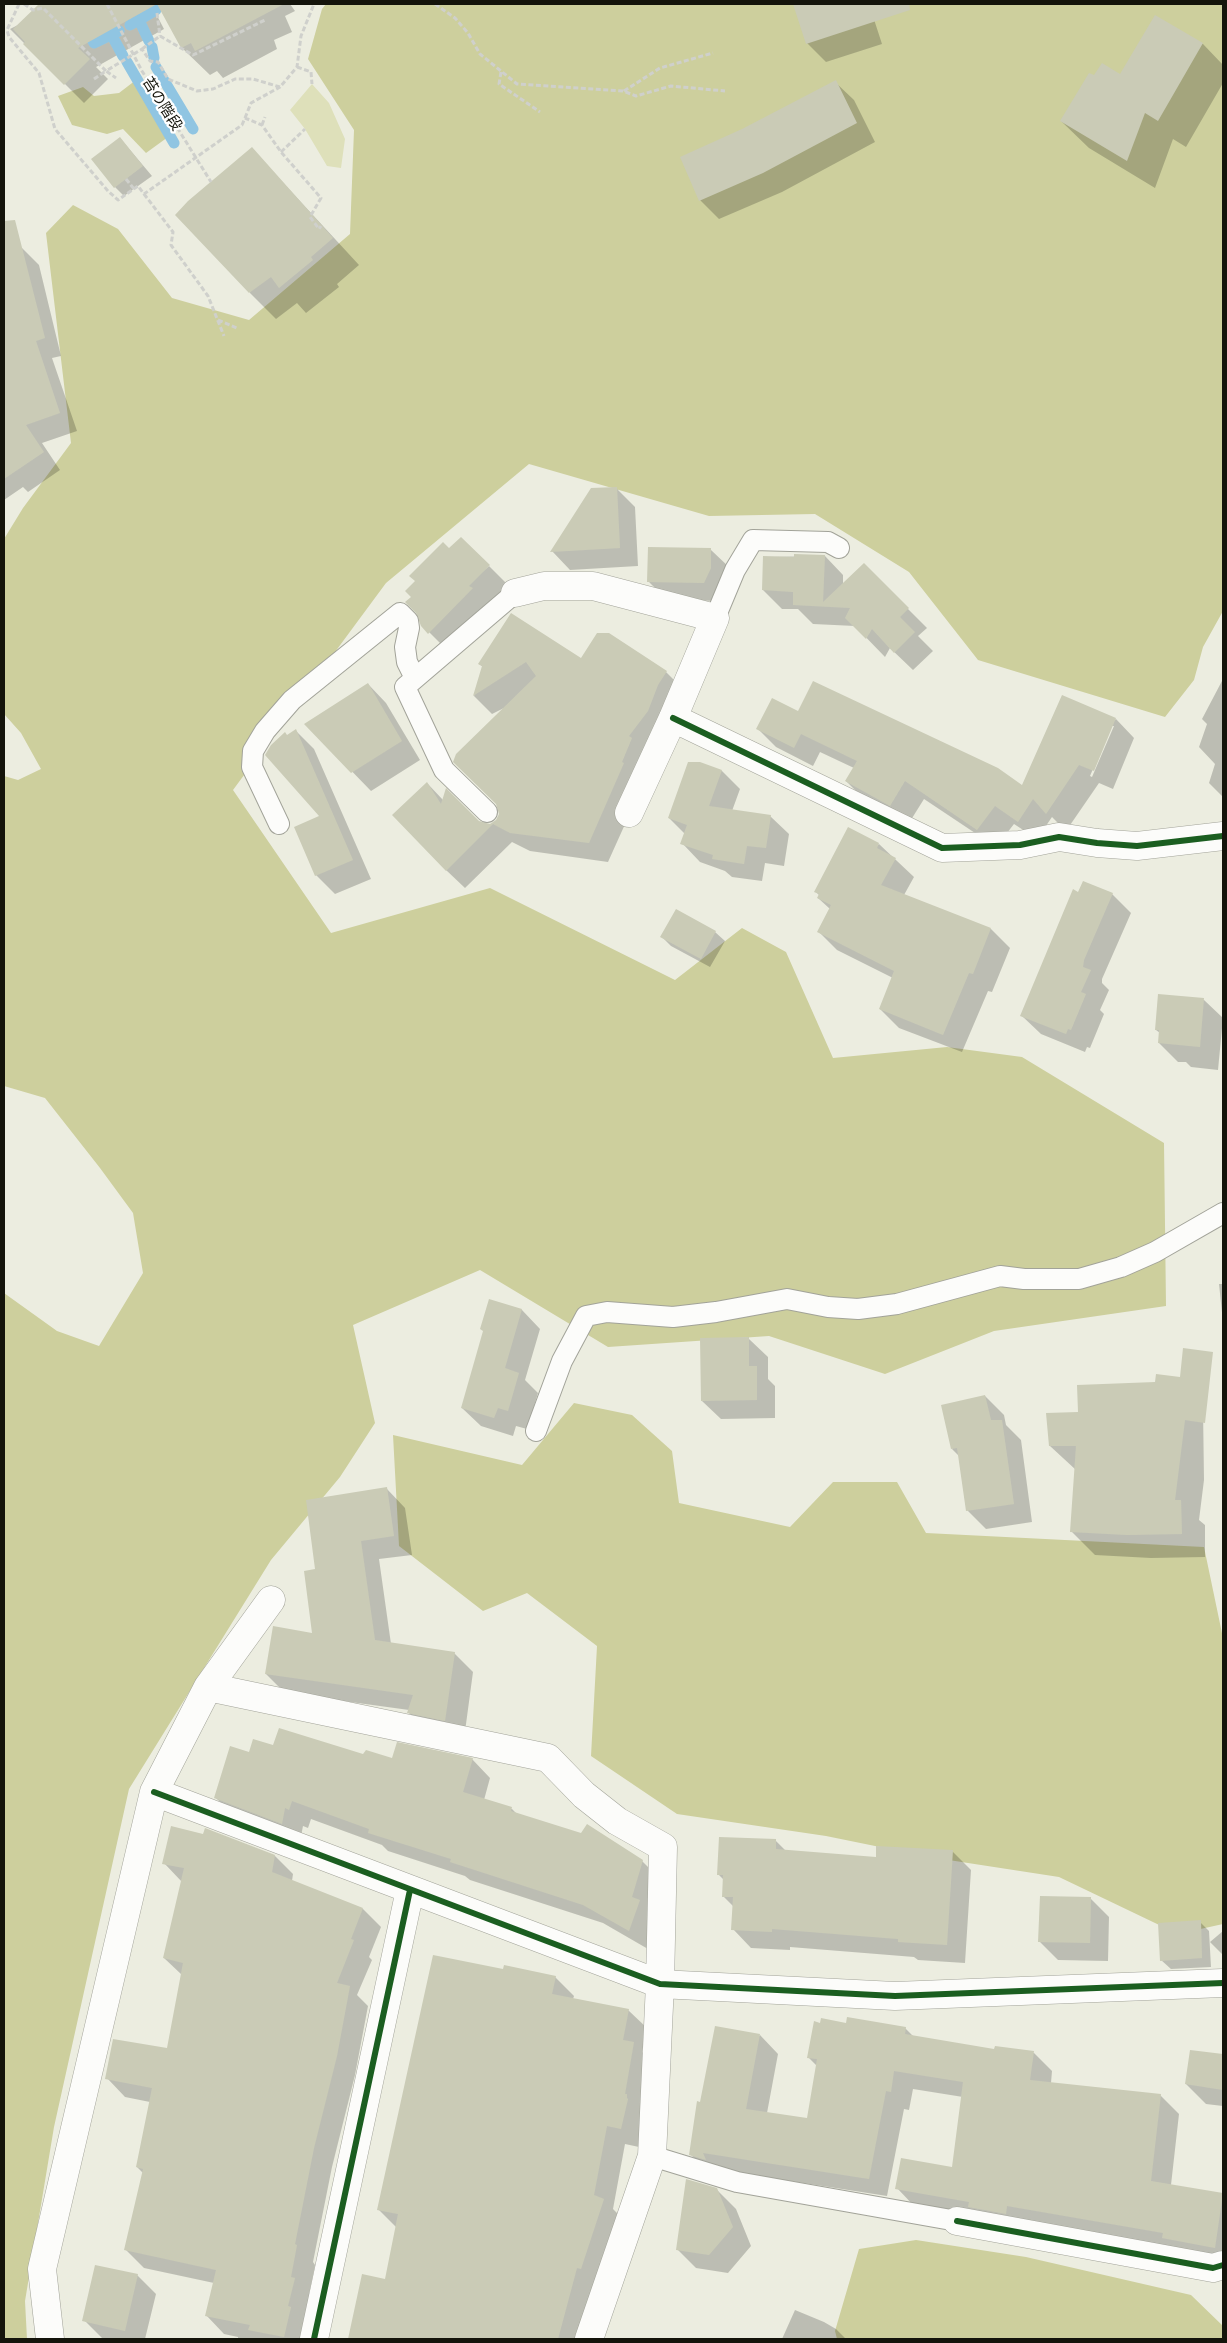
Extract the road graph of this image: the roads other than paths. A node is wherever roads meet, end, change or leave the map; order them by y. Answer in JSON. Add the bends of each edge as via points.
{"nodes":[{"id":1,"x":839,"y":548,"type":"dead end"},
{"id":2,"x":516,"y":594,"type":"joint"},
{"id":3,"x":715,"y":618,"type":"junction"},
{"id":4,"x":415,"y":678,"type":"junction"},
{"id":5,"x":674,"y":718,"type":"junction"},
{"id":6,"x":487,"y":812,"type":"dead end"},
{"id":7,"x":629,"y":813,"type":"dead end"},
{"id":8,"x":279,"y":824,"type":"dead end"},
{"id":9,"x":1223,"y":836,"type":"edge"},
{"id":10,"x":1223,"y":1213,"type":"edge"},
{"id":11,"x":536,"y":1431,"type":"dead end"},
{"id":12,"x":272,"y":1600,"type":"dead end"},
{"id":13,"x":208,"y":1687,"type":"junction"},
{"id":14,"x":154,"y":1792,"type":"junction"},
{"id":15,"x":410,"y":1890,"type":"junction"},
{"id":16,"x":1223,"y":1983,"type":"edge"},
{"id":17,"x":660,"y":1984,"type":"junction"},
{"id":18,"x":652,"y":2156,"type":"junction"},
{"id":19,"x":957,"y":2221,"type":"joint"},
{"id":20,"x":1223,"y":2265,"type":"edge"},
{"id":21,"x":50,"y":2339,"type":"edge"},
{"id":22,"x":314,"y":2339,"type":"edge"},
{"id":23,"x":589,"y":2339,"type":"edge"}],
"edges":[{"from":1,"to":3,"type":"lane","via":[[828,542],[754,540],[734,570]]},
{"from":2,"to":3,"type":"street","via":[[544,586],[593,586]]},
{"from":2,"to":4,"type":"lane"},
{"from":3,"to":5,"type":"street"},
{"from":4,"to":6,"type":"lane","via":[[405,687],[444,770]]},
{"from":4,"to":8,"type":"lane","via":[[407,662],[408,621],[400,613],[292,700],[265,731],[253,752],[252,767]]},
{"from":5,"to":7,"type":"street"},
{"from":5,"to":9,"type":"street","via":[[942,848],[1020,845],[1059,837],[1137,846]]},
{"from":10,"to":11,"type":"lane","via":[[1155,1252],[1079,1279],[1000,1276],[897,1304],[858,1309],[787,1299],[673,1318],[607,1312],[586,1316],[562,1361]]},
{"from":12,"to":13,"type":"street"},
{"from":13,"to":14,"type":"street"},
{"from":13,"to":17,"type":"street","via":[[548,1758],[584,1795],[617,1821],[663,1846]]},
{"from":14,"to":15,"type":"street"},
{"from":14,"to":21,"type":"street","via":[[42,2269]]},
{"from":15,"to":17,"type":"street"},
{"from":15,"to":22,"type":"street"},
{"from":16,"to":17,"type":"street","via":[[895,1996]]},
{"from":17,"to":18,"type":"street"},
{"from":18,"to":19,"type":"lane","via":[[737,2182]]},
{"from":18,"to":23,"type":"street"},
{"from":19,"to":20,"type":"street","via":[[1213,2268]]}]}
